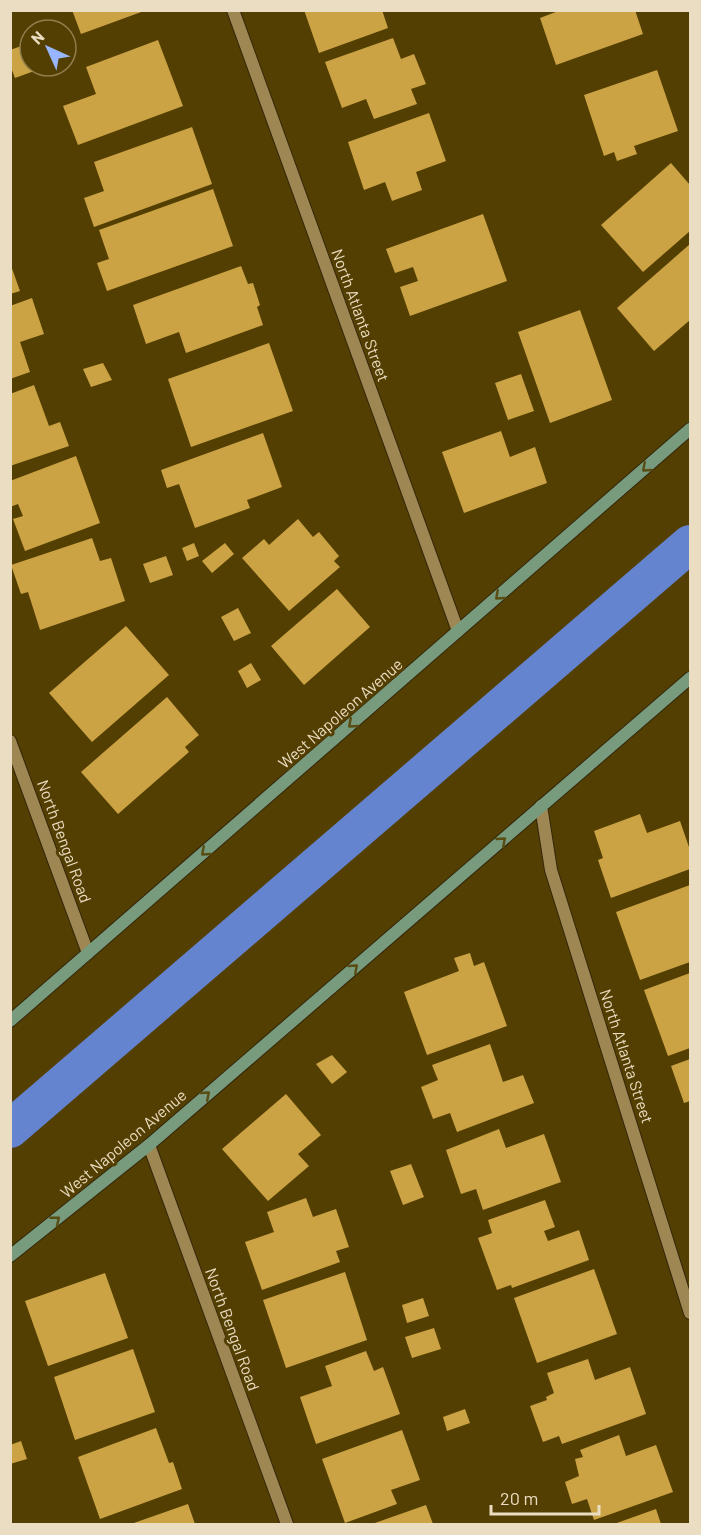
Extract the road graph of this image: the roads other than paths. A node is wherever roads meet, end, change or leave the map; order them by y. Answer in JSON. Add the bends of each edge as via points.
{"nodes":[{"id":1,"x":233,"y":10,"type":"edge"},
{"id":2,"x":690,"y":429,"type":"edge"},
{"id":3,"x":458,"y":631,"type":"junction"},
{"id":4,"x":690,"y":678,"type":"edge"},
{"id":5,"x":10,"y":741,"type":"edge"},
{"id":6,"x":542,"y":806,"type":"junction"},
{"id":7,"x":88,"y":953,"type":"junction"},
{"id":8,"x":10,"y":1021,"type":"edge"},
{"id":9,"x":149,"y":1145,"type":"junction"},
{"id":10,"x":10,"y":1256,"type":"edge"},
{"id":11,"x":690,"y":1313,"type":"edge"},
{"id":12,"x":287,"y":1524,"type":"edge"}],
"edges":[{"from":1,"to":3,"type":"street","name":"North Atlanta Street"},
{"from":2,"to":3,"type":"main road","name":"West Napoleon Avenue","one_way":true},
{"from":3,"to":7,"type":"main road","name":"West Napoleon Avenue","one_way":true},
{"from":4,"to":6,"type":"main road","name":"West Napoleon Avenue"},
{"from":5,"to":7,"type":"street","name":"North Bengal Road"},
{"from":9,"to":6,"type":"main road","name":"West Napoleon Avenue","one_way":true},
{"from":6,"to":11,"type":"street","name":"North Atlanta Street","via":[[551,870]]},
{"from":7,"to":8,"type":"main road","name":"West Napoleon Avenue"},
{"from":10,"to":9,"type":"main road","name":"West Napoleon Avenue","one_way":true},
{"from":9,"to":12,"type":"street","name":"North Bengal Road"}]}
